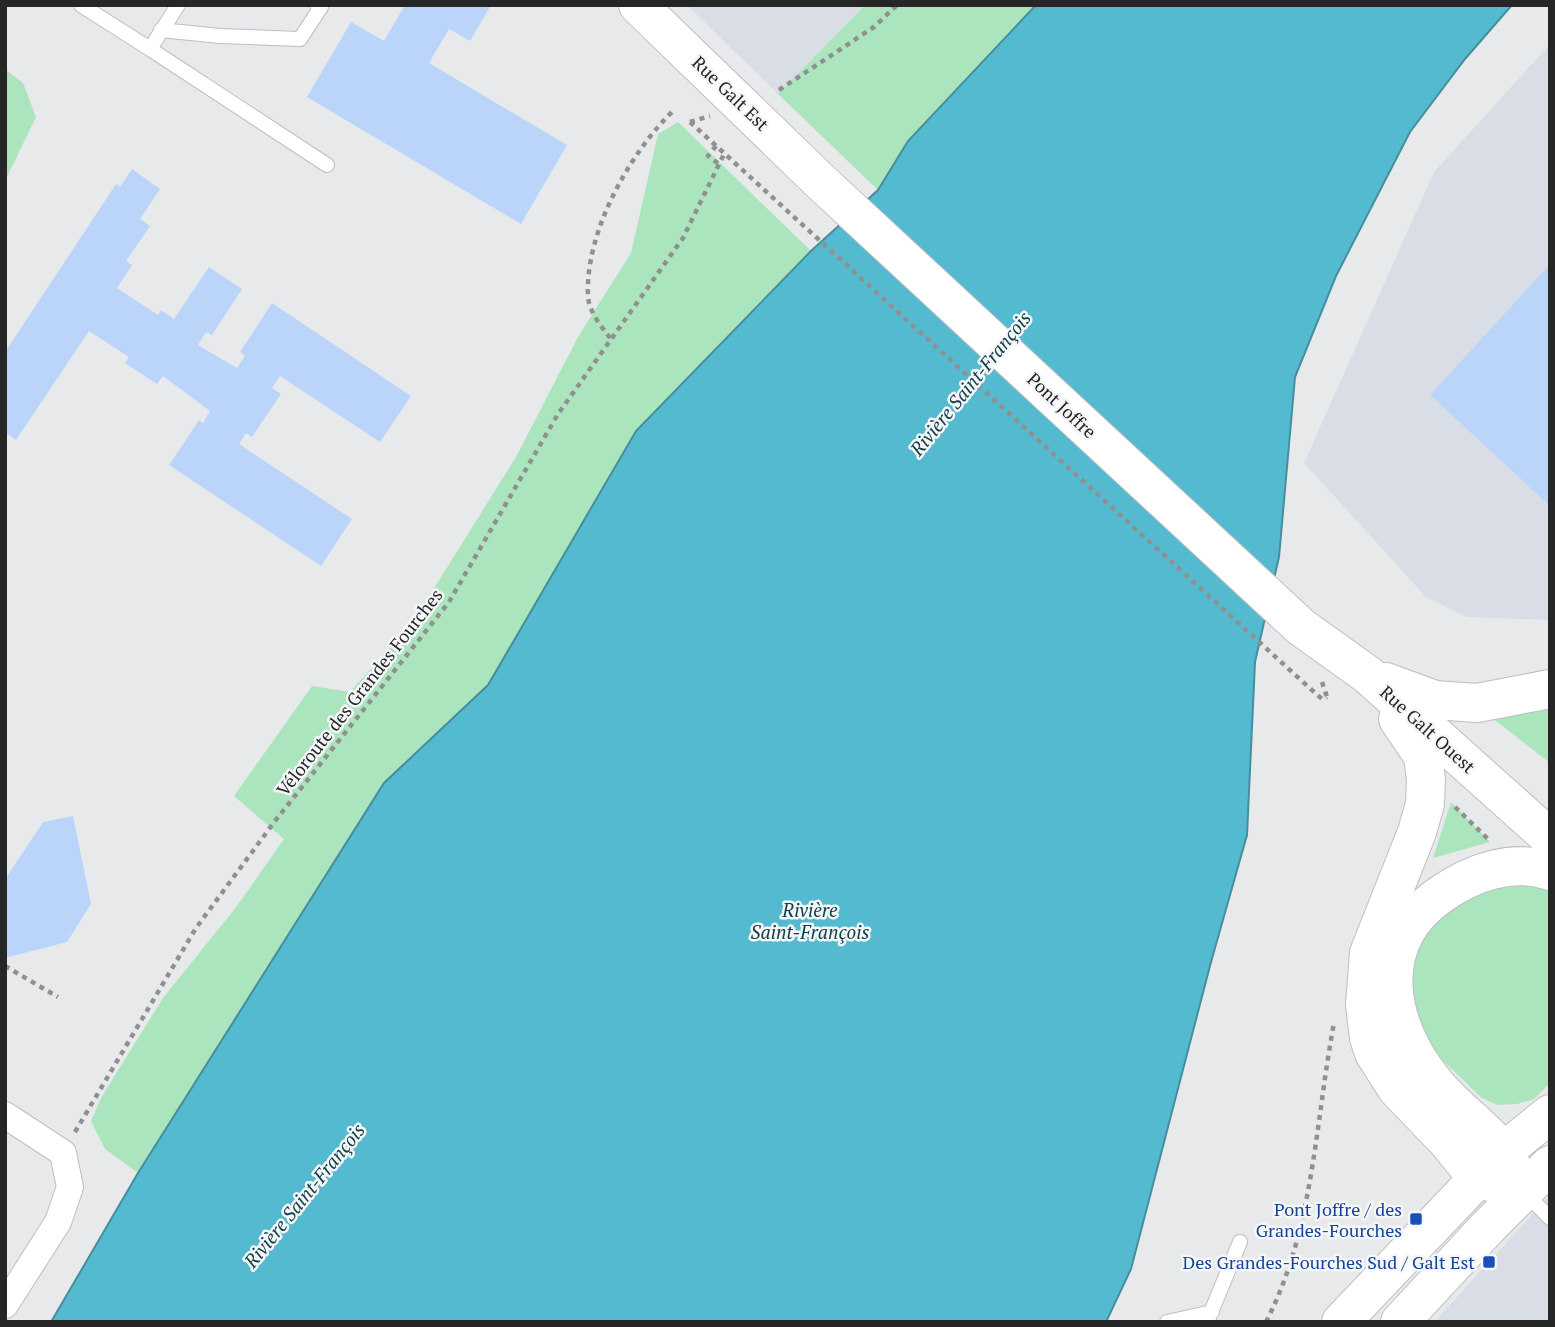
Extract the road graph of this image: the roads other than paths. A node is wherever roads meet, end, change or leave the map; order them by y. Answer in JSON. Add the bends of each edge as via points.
{"nodes":[{"id":1,"x":81,"y":5,"type":"edge"},
{"id":2,"x":178,"y":5,"type":"edge"},
{"id":3,"x":317,"y":5,"type":"edge"},
{"id":4,"x":638,"y":5,"type":"edge"},
{"id":5,"x":161,"y":30,"type":"junction"},
{"id":6,"x":150,"y":49,"type":"junction"},
{"id":7,"x":327,"y":165,"type":"dead end"},
{"id":8,"x":822,"y":183,"type":"joint"},
{"id":9,"x":1301,"y":627,"type":"joint"},
{"id":10,"x":1368,"y":676,"type":"junction"},
{"id":11,"x":1550,"y":689,"type":"edge"},
{"id":12,"x":1550,"y":838,"type":"edge"},
{"id":13,"x":1550,"y":872,"type":"edge"},
{"id":14,"x":1550,"y":1114,"type":"edge"},
{"id":15,"x":5,"y":1115,"type":"edge"},
{"id":16,"x":1503,"y":1152,"type":"junction"},
{"id":17,"x":1550,"y":1166,"type":"edge"},
{"id":18,"x":1477,"y":1178,"type":"junction"},
{"id":19,"x":1537,"y":1205,"type":"edge"},
{"id":20,"x":1240,"y":1242,"type":"dead end"},
{"id":21,"x":5,"y":1305,"type":"edge"},
{"id":22,"x":1210,"y":1317,"type":"edge"},
{"id":23,"x":1167,"y":1322,"type":"edge"},
{"id":24,"x":1341,"y":1322,"type":"edge"},
{"id":25,"x":1401,"y":1322,"type":"edge"}],
"edges":[{"from":1,"to":6,"type":"lane"},
{"from":2,"to":5,"type":"lane"},
{"from":3,"to":5,"type":"lane","via":[[321,8],[300,39]]},
{"from":4,"to":8,"type":"main road","name":"Rue Galt Est"},
{"from":5,"to":6,"type":"lane"},
{"from":6,"to":7,"type":"lane"},
{"from":8,"to":9,"type":"main road","name":"Pont Joffre"},
{"from":9,"to":10,"type":"main road","name":"Rue Galt Ouest"},
{"from":10,"to":11,"type":"main road","via":[[1456,702],[1477,703]]},
{"from":10,"to":12,"type":"main road","name":"Rue Galt Ouest"},
{"from":10,"to":18,"type":"main road","via":[[1423,756],[1426,780],[1417,832],[1369,953],[1365,1005],[1369,1038],[1397,1089]]},
{"from":13,"to":16,"type":"main road","via":[[1535,866],[1499,868],[1454,886],[1416,916],[1394,962],[1396,1010],[1415,1058]]},
{"from":14,"to":16,"type":"main road"},
{"from":15,"to":21,"type":"street","via":[[62,1153],[70,1187],[58,1222]]},
{"from":16,"to":18,"type":"main road"},
{"from":16,"to":19,"type":"main road"},
{"from":17,"to":19,"type":"main road"},
{"from":18,"to":19,"type":"main road"},
{"from":18,"to":24,"type":"main road"},
{"from":19,"to":25,"type":"main road","via":[[1486,1228]]},
{"from":20,"to":22,"type":"lane"},
{"from":22,"to":23,"type":"lane"}]}
